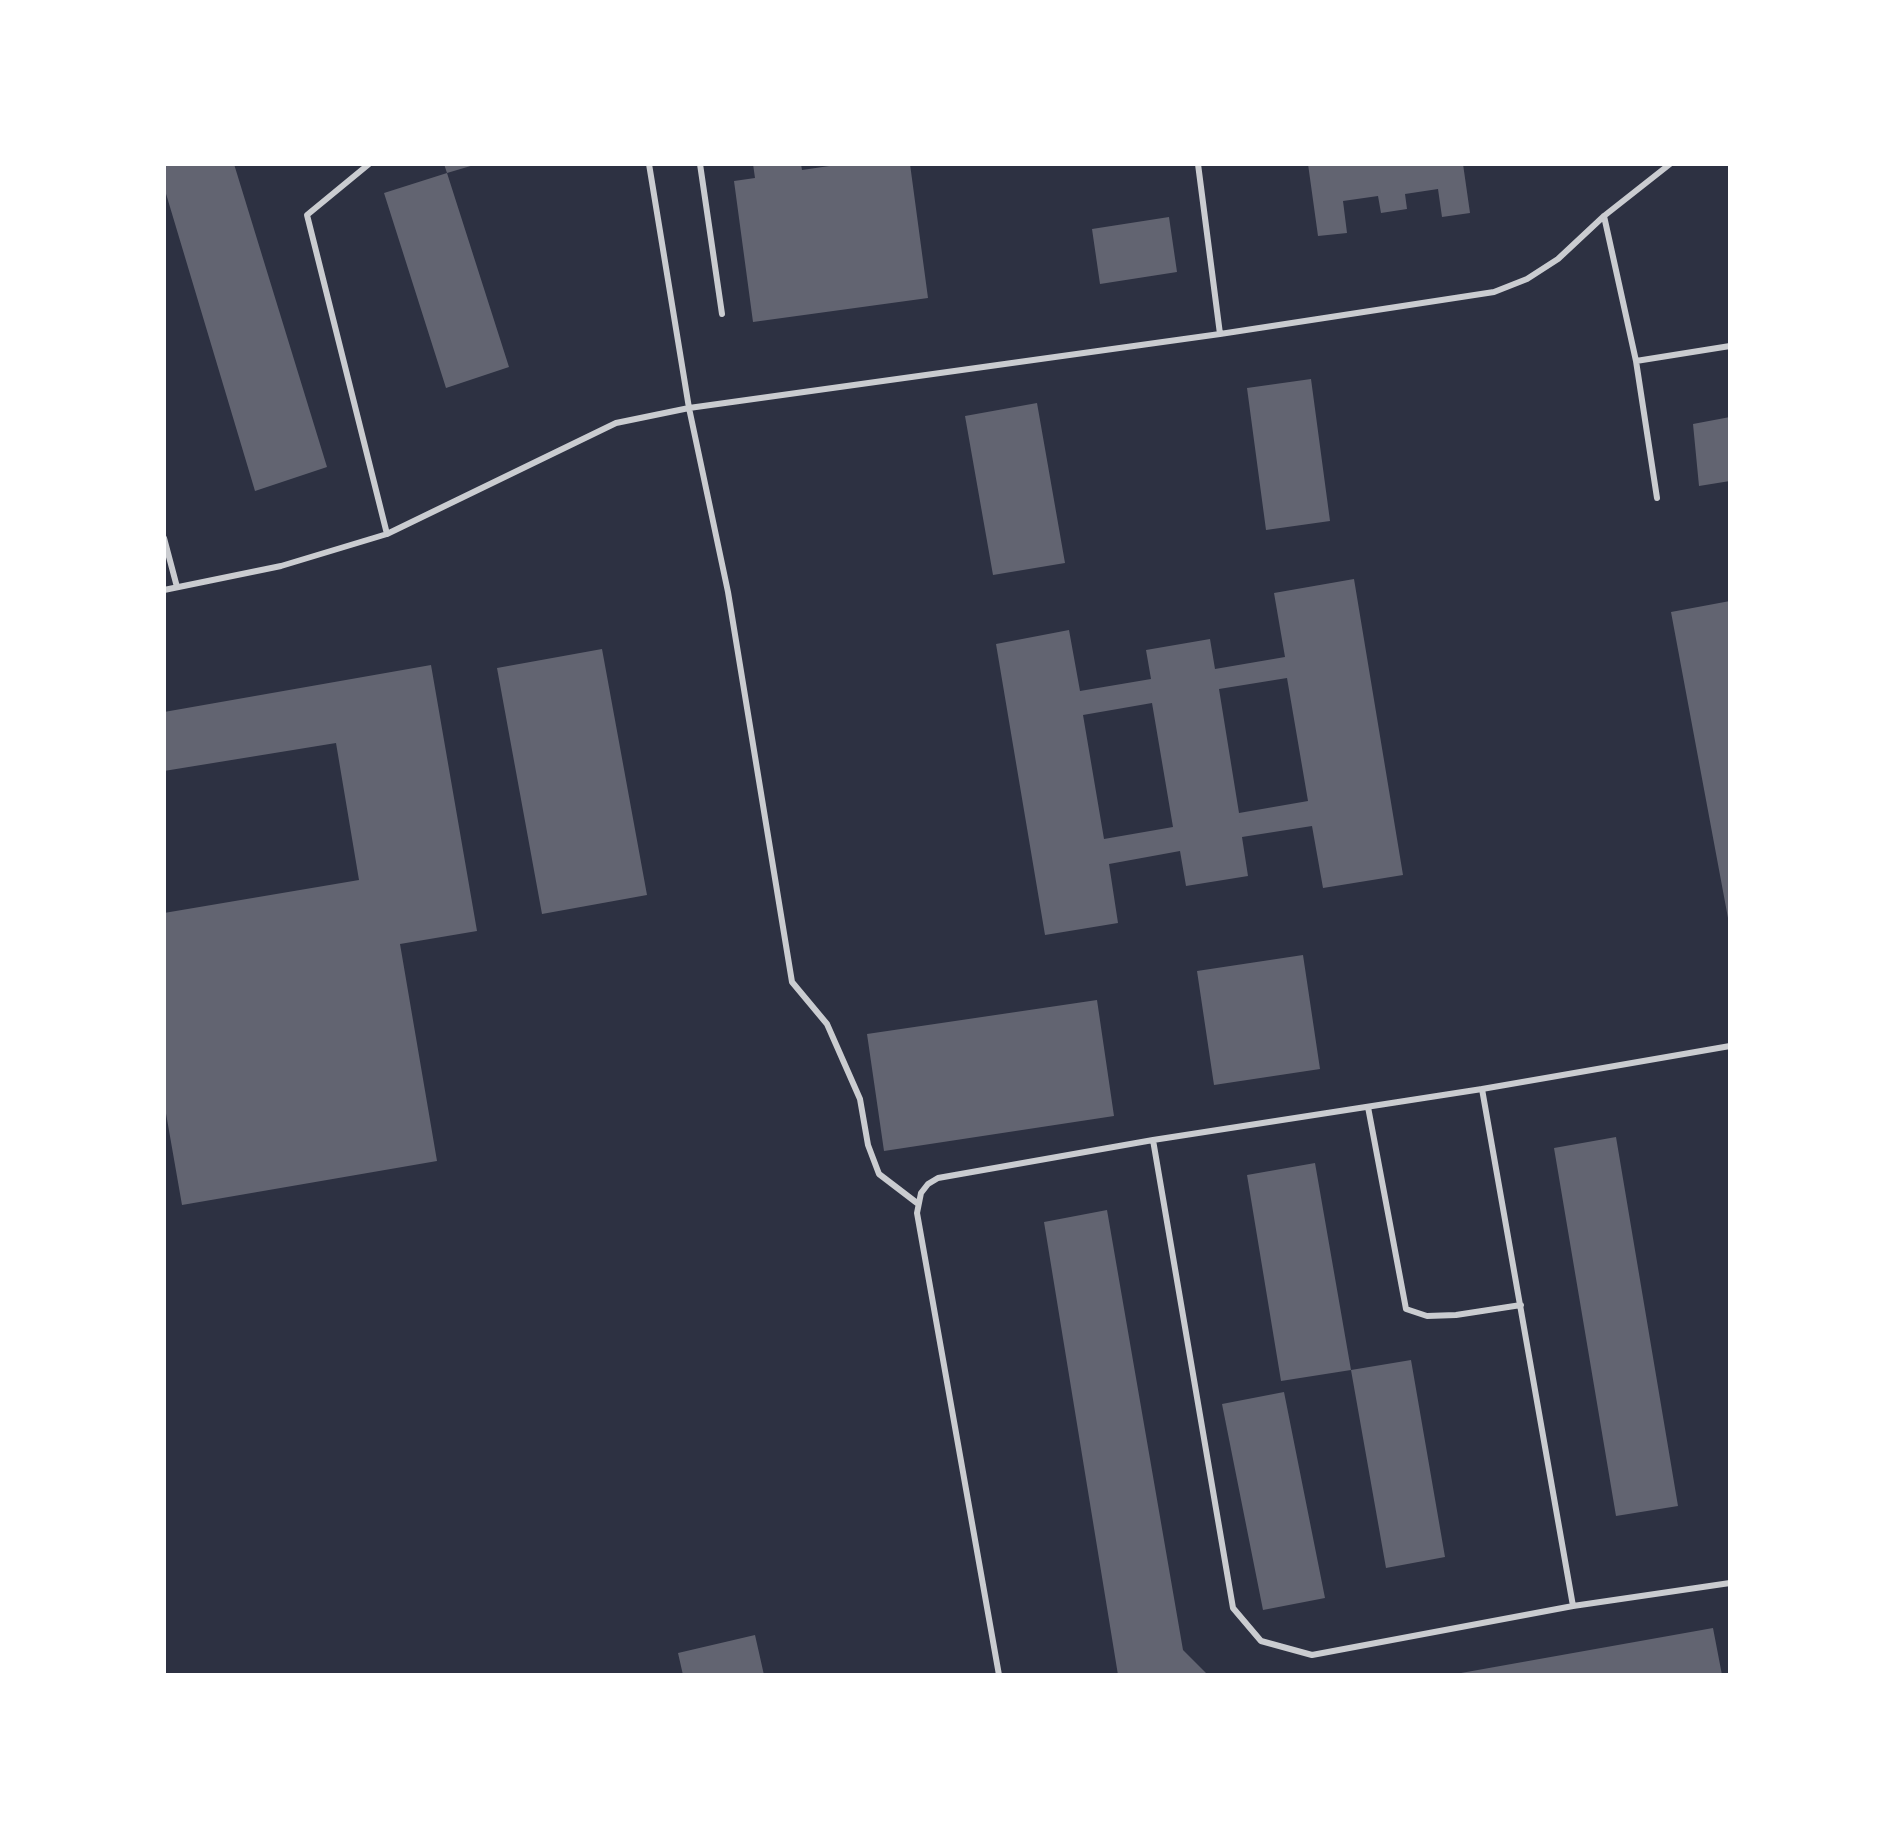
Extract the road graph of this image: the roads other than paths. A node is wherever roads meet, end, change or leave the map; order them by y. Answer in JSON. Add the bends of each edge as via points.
{"nodes":[{"id":1,"x":369,"y":164,"type":"edge"},
{"id":2,"x":649,"y":164,"type":"edge"},
{"id":3,"x":700,"y":164,"type":"edge"},
{"id":4,"x":1198,"y":164,"type":"edge"},
{"id":5,"x":1670,"y":164,"type":"edge"},
{"id":6,"x":1604,"y":216,"type":"junction"},
{"id":7,"x":722,"y":314,"type":"dead end"},
{"id":8,"x":1220,"y":334,"type":"junction"},
{"id":9,"x":1730,"y":346,"type":"edge"},
{"id":10,"x":1636,"y":361,"type":"junction"},
{"id":11,"x":689,"y":408,"type":"junction"},
{"id":12,"x":1657,"y":498,"type":"dead end"},
{"id":13,"x":387,"y":534,"type":"junction"},
{"id":14,"x":164,"y":538,"type":"edge"},
{"id":15,"x":177,"y":587,"type":"junction"},
{"id":16,"x":164,"y":590,"type":"edge"},
{"id":17,"x":1730,"y":1046,"type":"edge"},
{"id":18,"x":1482,"y":1089,"type":"junction"},
{"id":19,"x":1368,"y":1107,"type":"junction"},
{"id":20,"x":1153,"y":1140,"type":"junction"},
{"id":21,"x":917,"y":1203,"type":"junction"},
{"id":22,"x":1521,"y":1305,"type":"junction"},
{"id":23,"x":1730,"y":1583,"type":"edge"},
{"id":24,"x":1573,"y":1606,"type":"junction"},
{"id":25,"x":999,"y":1675,"type":"edge"}],
"edges":[{"from":1,"to":13,"type":"lane","via":[[307,215]]},
{"from":2,"to":11,"type":"lane"},
{"from":3,"to":7,"type":"lane"},
{"from":4,"to":8,"type":"lane"},
{"from":5,"to":6,"type":"lane"},
{"from":6,"to":8,"type":"lane","via":[[1558,259],[1494,292]]},
{"from":6,"to":10,"type":"lane"},
{"from":8,"to":11,"type":"lane"},
{"from":9,"to":10,"type":"lane"},
{"from":10,"to":12,"type":"lane"},
{"from":11,"to":13,"type":"lane","via":[[616,423]]},
{"from":11,"to":21,"type":"lane","via":[[728,592],[792,982],[827,1024],[860,1099],[879,1174]]},
{"from":13,"to":15,"type":"lane","via":[[281,566]]},
{"from":14,"to":15,"type":"lane"},
{"from":15,"to":16,"type":"lane"},
{"from":17,"to":18,"type":"lane"},
{"from":18,"to":19,"type":"lane"},
{"from":18,"to":22,"type":"lane"},
{"from":19,"to":20,"type":"lane"},
{"from":19,"to":22,"type":"lane","via":[[1406,1309],[1442,1316]]},
{"from":20,"to":21,"type":"lane","via":[[938,1178]]},
{"from":20,"to":24,"type":"lane","via":[[1233,1608],[1261,1641],[1312,1655]]},
{"from":21,"to":25,"type":"lane"},
{"from":22,"to":24,"type":"lane"},
{"from":23,"to":24,"type":"lane"}]}
